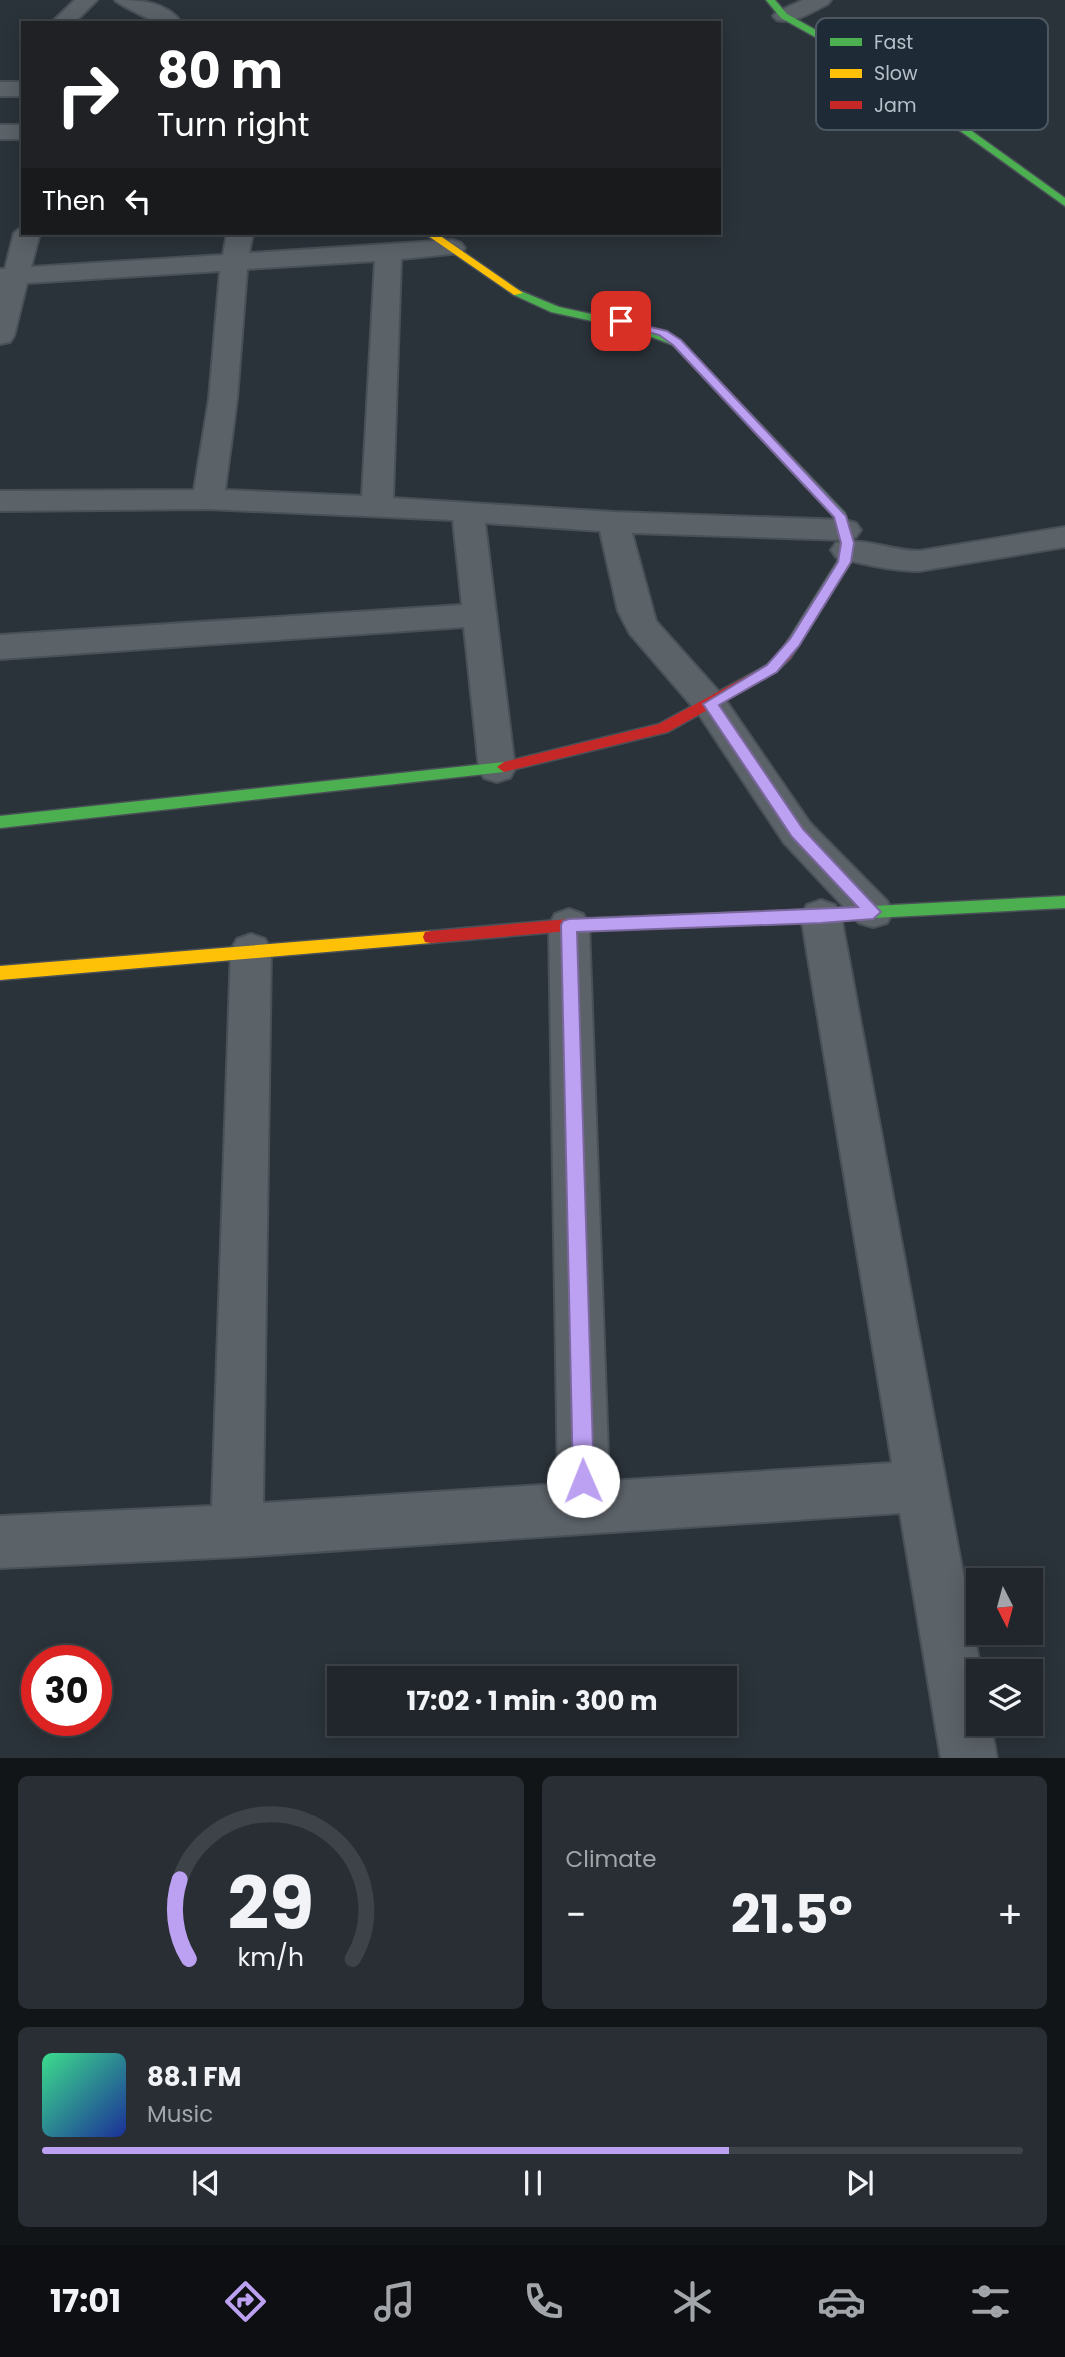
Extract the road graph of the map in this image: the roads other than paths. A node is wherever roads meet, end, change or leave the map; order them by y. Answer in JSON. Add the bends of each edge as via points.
{"nodes":[{"id":1,"x":87,"y":0,"type":"edge"},
{"id":2,"x":125,"y":0,"type":"edge"},
{"id":3,"x":821,"y":0,"type":"edge"},
{"id":4,"x":777,"y":8,"type":"edge"},
{"id":5,"x":63,"y":21,"type":"edge"},
{"id":6,"x":169,"y":21,"type":"edge"},
{"id":7,"x":816,"y":31,"type":"edge"},
{"id":8,"x":964,"y":130,"type":"edge"},
{"id":9,"x":0,"y":132,"type":"edge"},
{"id":10,"x":21,"y":132,"type":"edge"},
{"id":11,"x":1065,"y":203,"type":"edge"},
{"id":12,"x":26,"y":235,"type":"edge"},
{"id":13,"x":240,"y":235,"type":"edge"},
{"id":14,"x":432,"y":235,"type":"edge"},
{"id":15,"x":452,"y":248,"type":"junction"},
{"id":16,"x":388,"y":254,"type":"junction"},
{"id":17,"x":234,"y":263,"type":"junction"},
{"id":18,"x":7,"y":277,"type":"edge"},
{"id":19,"x":0,"y":336,"type":"edge"},
{"id":20,"x":208,"y":499,"type":"junction"},
{"id":21,"x":0,"y":501,"type":"edge"},
{"id":22,"x":377,"y":506,"type":"junction"},
{"id":23,"x":468,"y":512,"type":"junction"},
{"id":24,"x":614,"y":522,"type":"junction"},
{"id":25,"x":1065,"y":537,"type":"edge"},
{"id":26,"x":846,"y":540,"type":"junction"},
{"id":27,"x":479,"y":615,"type":"junction"},
{"id":28,"x":0,"y":647,"type":"edge"},
{"id":29,"x":710,"y":704,"type":"junction"},
{"id":30,"x":497,"y":769,"type":"junction"},
{"id":31,"x":0,"y":822,"type":"edge"},
{"id":32,"x":1065,"y":902,"type":"edge"},
{"id":33,"x":873,"y":912,"type":"junction"},
{"id":34,"x":821,"y":916,"type":"junction"},
{"id":35,"x":569,"y":925,"type":"junction"},
{"id":36,"x":251,"y":950,"type":"junction"},
{"id":37,"x":0,"y":973,"type":"edge"},
{"id":38,"x":921,"y":1486,"type":"junction"},
{"id":39,"x":584,"y":1508,"type":"junction"},
{"id":40,"x":237,"y":1531,"type":"junction"},
{"id":41,"x":0,"y":1542,"type":"edge"},
{"id":42,"x":969,"y":1758,"type":"edge"}],
"edges":[{"from":1,"to":5,"type":"street"},
{"from":2,"to":6,"type":"street"},
{"from":3,"to":4,"type":"street"},
{"from":4,"to":7,"type":"street"},
{"from":8,"to":11,"type":"street"},
{"from":9,"to":10,"type":"street"},
{"from":12,"to":18,"type":"street"},
{"from":13,"to":17,"type":"street"},
{"from":14,"to":15,"type":"street"},
{"from":15,"to":16,"type":"street"},
{"from":15,"to":26,"type":"street","via":[[535,304],[644,327],[677,342],[840,516]]},
{"from":16,"to":17,"type":"street"},
{"from":16,"to":22,"type":"street"},
{"from":17,"to":18,"type":"street"},
{"from":17,"to":20,"type":"street","via":[[223,399]]},
{"from":18,"to":19,"type":"street"},
{"from":20,"to":21,"type":"street"},
{"from":20,"to":22,"type":"street"},
{"from":22,"to":23,"type":"street"},
{"from":23,"to":24,"type":"street"},
{"from":23,"to":27,"type":"street"},
{"from":24,"to":26,"type":"street"},
{"from":24,"to":29,"type":"street","via":[[642,626]]},
{"from":25,"to":26,"type":"street","via":[[919,561],[900,561]]},
{"from":26,"to":29,"type":"street","via":[[844,562],[785,656]]},
{"from":27,"to":28,"type":"street"},
{"from":27,"to":30,"type":"street"},
{"from":29,"to":30,"type":"street","via":[[663,728]]},
{"from":29,"to":33,"type":"street","via":[[797,833]]},
{"from":30,"to":31,"type":"street"},
{"from":32,"to":33,"type":"street"},
{"from":33,"to":34,"type":"street"},
{"from":34,"to":35,"type":"street"},
{"from":34,"to":38,"type":"street"},
{"from":35,"to":36,"type":"street"},
{"from":35,"to":39,"type":"street"},
{"from":36,"to":37,"type":"street"},
{"from":36,"to":40,"type":"street"},
{"from":38,"to":39,"type":"street"},
{"from":38,"to":42,"type":"street"},
{"from":39,"to":40,"type":"street"},
{"from":40,"to":41,"type":"street"}]}
